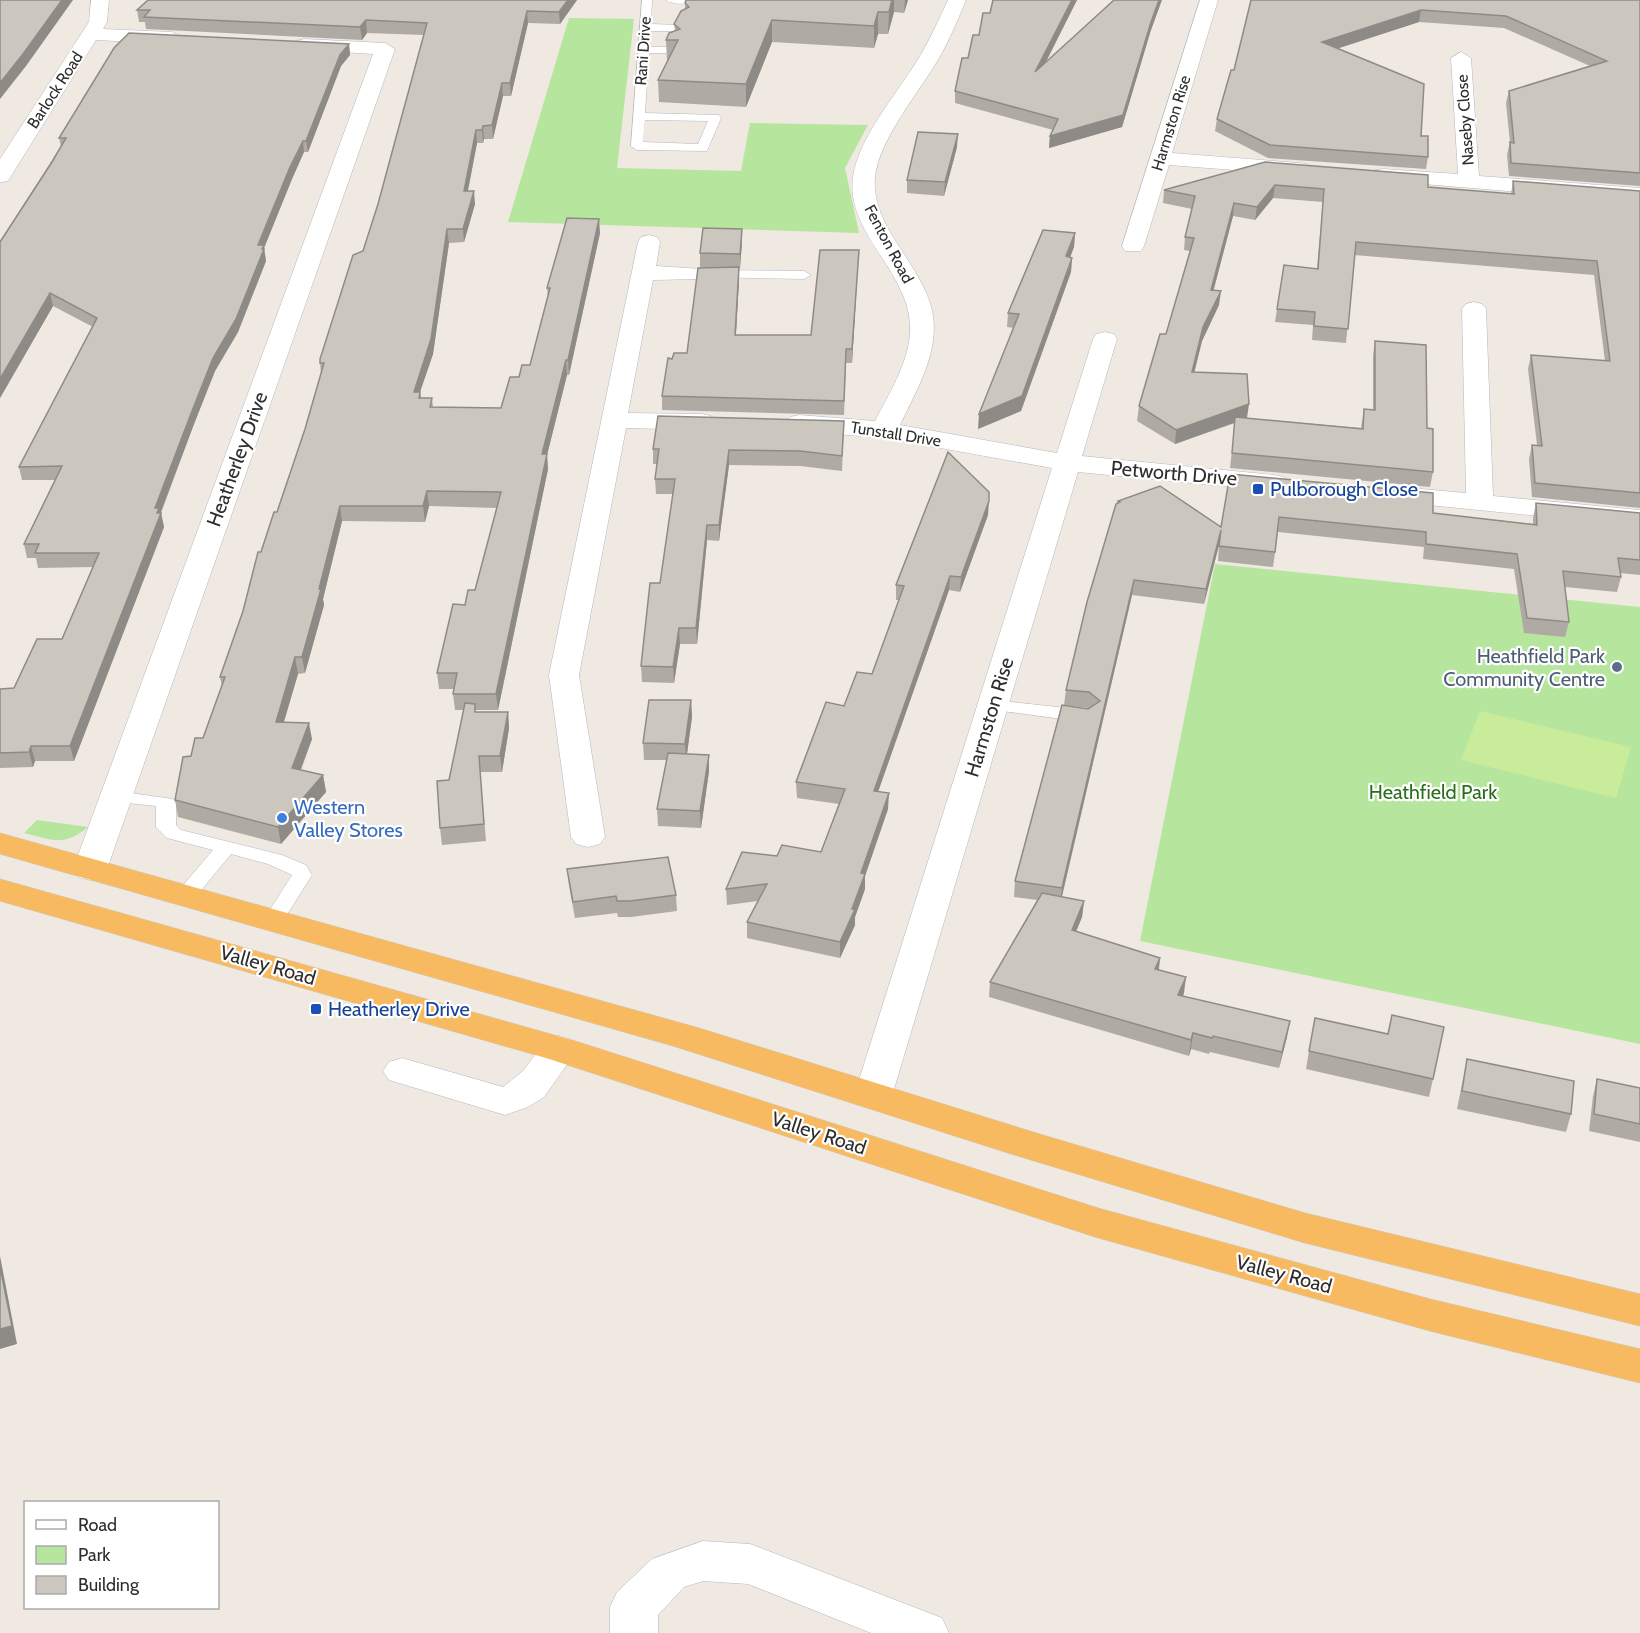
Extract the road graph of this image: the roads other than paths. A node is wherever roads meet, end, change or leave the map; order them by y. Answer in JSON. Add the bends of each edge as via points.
{"nodes":[{"id":1,"x":100,"y":0,"type":"edge"},
{"id":2,"x":647,"y":0,"type":"edge"},
{"id":3,"x":671,"y":0,"type":"edge"},
{"id":4,"x":691,"y":0,"type":"edge"},
{"id":5,"x":957,"y":0,"type":"edge"},
{"id":6,"x":1209,"y":0,"type":"edge"},
{"id":7,"x":645,"y":27,"type":"junction"},
{"id":8,"x":682,"y":28,"type":"edge"},
{"id":9,"x":91,"y":34,"type":"junction"},
{"id":10,"x":187,"y":39,"type":"edge"},
{"id":11,"x":280,"y":44,"type":"edge"},
{"id":12,"x":643,"y":50,"type":"junction"},
{"id":13,"x":672,"y":50,"type":"edge"},
{"id":14,"x":1461,"y":58,"type":"dead end"},
{"id":15,"x":639,"y":116,"type":"junction"},
{"id":16,"x":1160,"y":158,"type":"junction"},
{"id":17,"x":1318,"y":170,"type":"edge"},
{"id":18,"x":1365,"y":174,"type":"edge"},
{"id":19,"x":0,"y":176,"type":"edge"},
{"id":20,"x":1469,"y":182,"type":"junction"},
{"id":21,"x":1640,"y":195,"type":"edge"},
{"id":22,"x":649,"y":242,"type":"dead end"},
{"id":23,"x":1133,"y":246,"type":"dead end"},
{"id":24,"x":695,"y":274,"type":"joint"},
{"id":25,"x":804,"y":275,"type":"dead end"},
{"id":26,"x":642,"y":283,"type":"junction"},
{"id":27,"x":1474,"y":309,"type":"dead end"},
{"id":28,"x":1105,"y":339,"type":"dead end"},
{"id":29,"x":615,"y":420,"type":"junction"},
{"id":30,"x":721,"y":422,"type":"edge"},
{"id":31,"x":780,"y":423,"type":"edge"},
{"id":32,"x":884,"y":430,"type":"junction"},
{"id":33,"x":1067,"y":463,"type":"junction"},
{"id":34,"x":1295,"y":485,"type":"edge"},
{"id":35,"x":1365,"y":492,"type":"edge"},
{"id":36,"x":1480,"y":502,"type":"junction"},
{"id":37,"x":1640,"y":518,"type":"edge"},
{"id":38,"x":993,"y":705,"type":"junction"},
{"id":39,"x":1087,"y":716,"type":"edge"},
{"id":40,"x":116,"y":797,"type":"junction"},
{"id":41,"x":588,"y":837,"type":"dead end"},
{"id":42,"x":0,"y":843,"type":"edge"},
{"id":43,"x":227,"y":846,"type":"junction"},
{"id":44,"x":90,"y":869,"type":"junction"},
{"id":45,"x":0,"y":890,"type":"edge"},
{"id":46,"x":187,"y":894,"type":"junction"},
{"id":47,"x":274,"y":919,"type":"junction"},
{"id":48,"x":559,"y":1049,"type":"junction"},
{"id":49,"x":402,"y":1071,"type":"dead end"},
{"id":50,"x":873,"y":1096,"type":"junction"},
{"id":51,"x":1640,"y":1310,"type":"edge"},
{"id":52,"x":1640,"y":1366,"type":"edge"},
{"id":53,"x":634,"y":1633,"type":"edge"},
{"id":54,"x":925,"y":1633,"type":"edge"}],
"edges":[{"from":1,"to":9,"type":"street","name":"Barlock Road","via":[[98,22]]},
{"from":2,"to":7,"type":"lane","name":"Rani Drive"},
{"from":3,"to":4,"type":"lane"},
{"from":5,"to":32,"type":"street","name":"Fenton Road","via":[[937,45],[873,152],[864,176],[868,208],[915,292],[922,320],[918,350]]},
{"from":6,"to":16,"type":"street","name":"Harmston Rise"},
{"from":7,"to":8,"type":"lane"},
{"from":7,"to":12,"type":"lane","name":"Rani Drive"},
{"from":9,"to":10,"type":"street"},
{"from":9,"to":19,"type":"street","name":"Barlock Road"},
{"from":11,"to":40,"type":"street","name":"Heatherley Drive","via":[[385,49]]},
{"from":12,"to":13,"type":"lane"},
{"from":12,"to":15,"type":"lane","name":"Rani Drive","via":[[647,78]]},
{"from":14,"to":20,"type":"street","name":"Naseby Close"},
{"from":15,"to":15,"type":"lane","name":"Rani Drive","via":[[704,118],[715,118],[702,148],[637,146]]},
{"from":16,"to":17,"type":"street"},
{"from":16,"to":23,"type":"street","name":"Harmston Rise"},
{"from":18,"to":20,"type":"street"},
{"from":20,"to":21,"type":"street"},
{"from":22,"to":26,"type":"street"},
{"from":24,"to":25,"type":"lane"},
{"from":24,"to":26,"type":"street"},
{"from":26,"to":29,"type":"street","via":[[646,327]]},
{"from":27,"to":36,"type":"street"},
{"from":28,"to":33,"type":"street","name":"Harmston Rise"},
{"from":29,"to":30,"type":"street"},
{"from":29,"to":41,"type":"street","via":[[564,675]]},
{"from":31,"to":32,"type":"street","name":"Tunstall Drive"},
{"from":32,"to":33,"type":"street","name":"Tunstall Drive"},
{"from":33,"to":34,"type":"street","name":"Petworth Drive"},
{"from":33,"to":38,"type":"street","name":"Harmston Rise"},
{"from":35,"to":36,"type":"street"},
{"from":36,"to":37,"type":"street"},
{"from":38,"to":39,"type":"lane"},
{"from":38,"to":50,"type":"street","name":"Harmston Rise"},
{"from":40,"to":43,"type":"lane","via":[[166,803],[164,820],[174,834]]},
{"from":40,"to":44,"type":"street","name":"Heatherley Drive"},
{"from":42,"to":44,"type":"highway"},
{"from":43,"to":46,"type":"lane"},
{"from":43,"to":47,"type":"lane","via":[[299,869],[302,875]]},
{"from":44,"to":46,"type":"highway"},
{"from":45,"to":48,"type":"highway","name":"Valley Road"},
{"from":46,"to":47,"type":"highway"},
{"from":47,"to":50,"type":"highway","via":[[686,1037]]},
{"from":48,"to":49,"type":"street","via":[[533,1087],[522,1096],[505,1101]]},
{"from":48,"to":52,"type":"highway","name":"Valley Road","via":[[1095,1222],[1430,1315]]},
{"from":50,"to":51,"type":"highway","via":[[1305,1228]]},
{"from":53,"to":54,"type":"street","via":[[634,1607],[668,1574],[703,1561],[750,1564]]}]}
